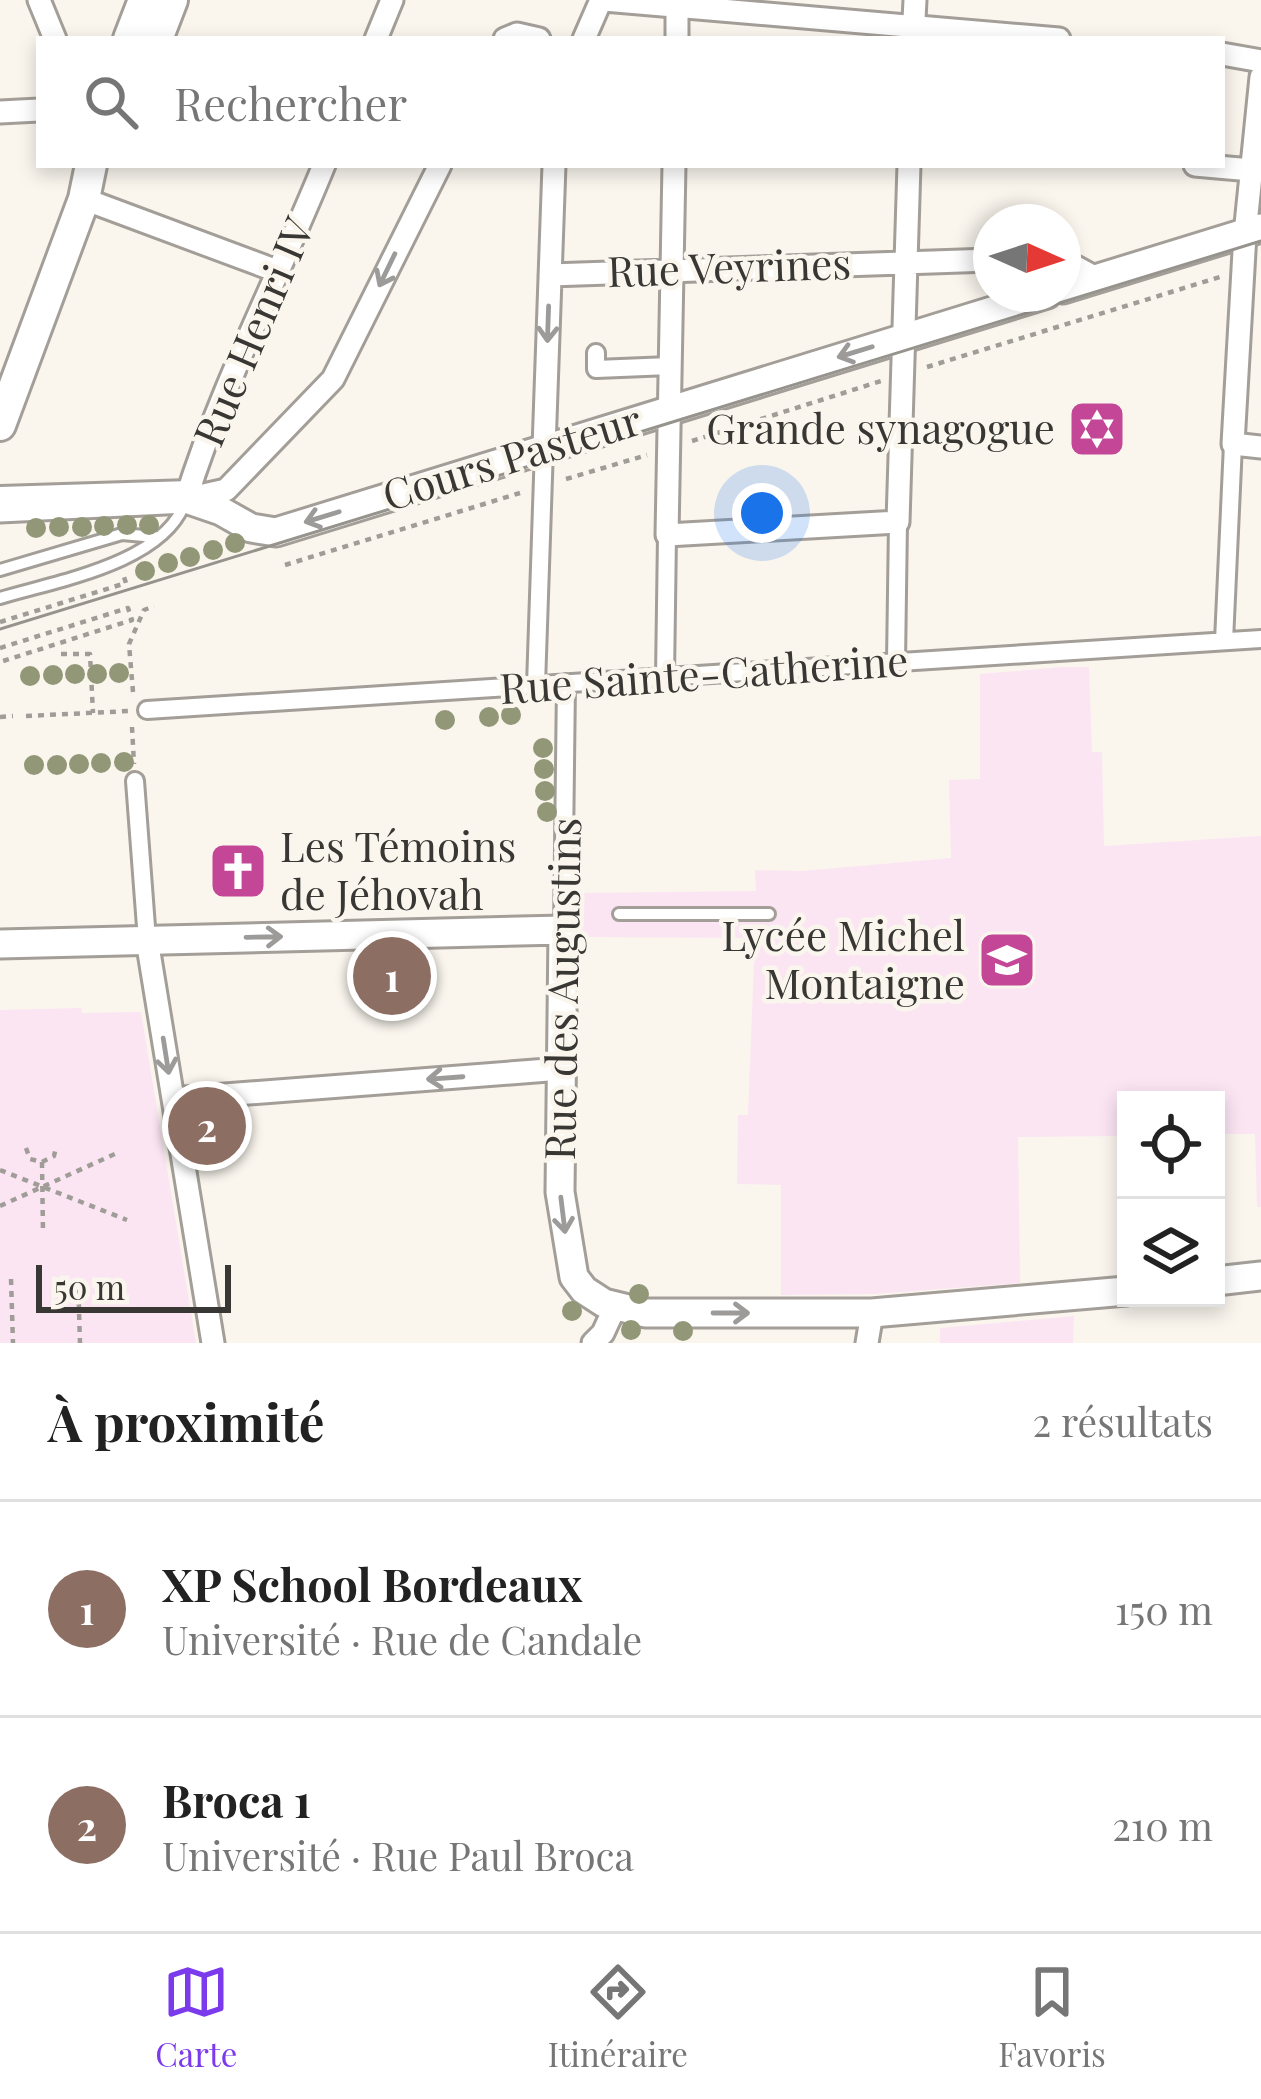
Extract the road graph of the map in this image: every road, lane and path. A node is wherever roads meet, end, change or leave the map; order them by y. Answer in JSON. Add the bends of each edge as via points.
{"nodes":[{"id":1,"x":39,"y":0,"type":"edge"},
{"id":2,"x":144,"y":0,"type":"edge"},
{"id":3,"x":172,"y":0,"type":"edge"},
{"id":4,"x":392,"y":0,"type":"edge"},
{"id":5,"x":602,"y":0,"type":"edge"},
{"id":6,"x":915,"y":0,"type":"edge"},
{"id":7,"x":677,"y":8,"type":"junction"},
{"id":8,"x":913,"y":33,"type":"edge"},
{"id":9,"x":54,"y":36,"type":"edge"},
{"id":10,"x":130,"y":36,"type":"edge"},
{"id":11,"x":158,"y":36,"type":"edge"},
{"id":12,"x":377,"y":36,"type":"edge"},
{"id":13,"x":585,"y":36,"type":"edge"},
{"id":14,"x":677,"y":36,"type":"edge"},
{"id":15,"x":986,"y":36,"type":"edge"},
{"id":16,"x":1225,"y":55,"type":"edge"},
{"id":17,"x":1261,"y":61,"type":"edge"},
{"id":18,"x":1261,"y":77,"type":"edge"},
{"id":19,"x":36,"y":110,"type":"edge"},
{"id":20,"x":0,"y":112,"type":"edge"},
{"id":21,"x":90,"y":168,"type":"edge"},
{"id":22,"x":103,"y":168,"type":"edge"},
{"id":23,"x":323,"y":168,"type":"edge"},
{"id":24,"x":438,"y":168,"type":"edge"},
{"id":25,"x":554,"y":168,"type":"edge"},
{"id":26,"x":674,"y":168,"type":"edge"},
{"id":27,"x":909,"y":168,"type":"edge"},
{"id":28,"x":1225,"y":168,"type":"edge"},
{"id":29,"x":1251,"y":170,"type":"junction"},
{"id":30,"x":84,"y":199,"type":"junction"},
{"id":31,"x":1253,"y":231,"type":"edge"},
{"id":32,"x":907,"y":260,"type":"junction"},
{"id":33,"x":973,"y":260,"type":"edge"},
{"id":34,"x":1081,"y":270,"type":"edge"},
{"id":35,"x":1243,"y":271,"type":"junction"},
{"id":36,"x":277,"y":272,"type":"junction"},
{"id":37,"x":672,"y":272,"type":"junction"},
{"id":38,"x":550,"y":274,"type":"junction"},
{"id":39,"x":1098,"y":279,"type":"junction"},
{"id":40,"x":1081,"y":284,"type":"edge"},
{"id":41,"x":987,"y":312,"type":"edge"},
{"id":42,"x":904,"y":337,"type":"junction"},
{"id":43,"x":596,"y":353,"type":"dead end"},
{"id":44,"x":670,"y":366,"type":"junction"},
{"id":45,"x":902,"y":374,"type":"junction"},
{"id":46,"x":669,"y":410,"type":"junction"},
{"id":47,"x":0,"y":425,"type":"edge"},
{"id":48,"x":1233,"y":444,"type":"junction"},
{"id":49,"x":1261,"y":447,"type":"edge"},
{"id":50,"x":544,"y":448,"type":"junction"},
{"id":51,"x":669,"y":449,"type":"junction"},
{"id":52,"x":543,"y":486,"type":"junction"},
{"id":53,"x":0,"y":492,"type":"edge"},
{"id":54,"x":188,"y":492,"type":"junction"},
{"id":55,"x":0,"y":508,"type":"edge"},
{"id":56,"x":898,"y":522,"type":"junction"},
{"id":57,"x":667,"y":535,"type":"junction"},
{"id":58,"x":155,"y":537,"type":"junction"},
{"id":59,"x":285,"y":566,"type":"dead end"},
{"id":60,"x":0,"y":570,"type":"edge"},
{"id":61,"x":0,"y":598,"type":"edge"},
{"id":62,"x":154,"y":606,"type":"dead end"},
{"id":63,"x":144,"y":610,"type":"junction"},
{"id":64,"x":130,"y":614,"type":"junction"},
{"id":65,"x":1261,"y":639,"type":"edge"},
{"id":66,"x":1224,"y":641,"type":"junction"},
{"id":67,"x":0,"y":648,"type":"edge"},
{"id":68,"x":61,"y":654,"type":"dead end"},
{"id":69,"x":0,"y":662,"type":"edge"},
{"id":70,"x":896,"y":662,"type":"junction"},
{"id":71,"x":664,"y":677,"type":"junction"},
{"id":72,"x":566,"y":683,"type":"junction"},
{"id":73,"x":536,"y":686,"type":"junction"},
{"id":74,"x":139,"y":711,"type":"junction"},
{"id":75,"x":93,"y":713,"type":"junction"},
{"id":76,"x":13,"y":716,"type":"dead end"},
{"id":77,"x":26,"y":716,"type":"dead end"},
{"id":78,"x":0,"y":717,"type":"edge"},
{"id":79,"x":135,"y":781,"type":"joint"},
{"id":80,"x":619,"y":914,"type":"dead end"},
{"id":81,"x":769,"y":914,"type":"dead end"},
{"id":82,"x":572,"y":923,"type":"junction"},
{"id":83,"x":147,"y":940,"type":"junction"},
{"id":84,"x":0,"y":944,"type":"edge"},
{"id":85,"x":562,"y":1069,"type":"junction"},
{"id":86,"x":173,"y":1099,"type":"junction"},
{"id":87,"x":56,"y":1147,"type":"dead end"},
{"id":88,"x":26,"y":1148,"type":"dead end"},
{"id":89,"x":117,"y":1153,"type":"dead end"},
{"id":90,"x":42,"y":1162,"type":"junction"},
{"id":91,"x":0,"y":1169,"type":"edge"},
{"id":92,"x":42,"y":1186,"type":"junction"},
{"id":93,"x":0,"y":1206,"type":"edge"},
{"id":94,"x":128,"y":1220,"type":"dead end"},
{"id":95,"x":44,"y":1232,"type":"dead end"},
{"id":96,"x":1261,"y":1276,"type":"edge"},
{"id":97,"x":78,"y":1277,"type":"dead end"},
{"id":98,"x":11,"y":1279,"type":"dead end"},
{"id":99,"x":1225,"y":1280,"type":"edge"},
{"id":100,"x":1117,"y":1292,"type":"edge"},
{"id":101,"x":615,"y":1306,"type":"junction"},
{"id":102,"x":872,"y":1312,"type":"junction"},
{"id":103,"x":13,"y":1343,"type":"edge"},
{"id":104,"x":80,"y":1343,"type":"edge"},
{"id":105,"x":213,"y":1343,"type":"edge"},
{"id":106,"x":593,"y":1343,"type":"edge"},
{"id":107,"x":867,"y":1343,"type":"edge"}],
"edges":[{"from":1,"to":9,"type":"street"},
{"from":2,"to":10,"type":"main road"},
{"from":3,"to":11,"type":"main road"},
{"from":4,"to":12,"type":"street"},
{"from":5,"to":7,"type":"street"},
{"from":5,"to":13,"type":"street"},
{"from":6,"to":8,"type":"street"},
{"from":7,"to":8,"type":"street"},
{"from":7,"to":14,"type":"street"},
{"from":8,"to":15,"type":"street"},
{"from":16,"to":17,"type":"street"},
{"from":18,"to":29,"type":"street"},
{"from":19,"to":20,"type":"street"},
{"from":21,"to":30,"type":"main road"},
{"from":22,"to":30,"type":"main road"},
{"from":23,"to":36,"type":"street","name":"Rue Henri IV"},
{"from":24,"to":54,"type":"street","one_way":true,"via":[[333,379],[226,490]]},
{"from":25,"to":38,"type":"street"},
{"from":26,"to":37,"type":"street"},
{"from":27,"to":32,"type":"street"},
{"from":28,"to":29,"type":"street"},
{"from":29,"to":31,"type":"street"},
{"from":30,"to":36,"type":"street"},
{"from":30,"to":47,"type":"main road"},
{"from":31,"to":35,"type":"street"},
{"from":31,"to":39,"type":"street"},
{"from":32,"to":33,"type":"street","name":"Rue Veyrines"},
{"from":32,"to":37,"type":"street","name":"Rue Veyrines"},
{"from":32,"to":42,"type":"street"},
{"from":34,"to":39,"type":"street"},
{"from":35,"to":45,"type":"path"},
{"from":35,"to":48,"type":"street"},
{"from":36,"to":54,"type":"street","name":"Rue Henri IV"},
{"from":37,"to":38,"type":"street","name":"Rue Veyrines"},
{"from":37,"to":44,"type":"street"},
{"from":38,"to":50,"type":"street","one_way":true},
{"from":39,"to":40,"type":"street"},
{"from":41,"to":42,"type":"street","name":"Cours Pasteur"},
{"from":42,"to":45,"type":"street"},
{"from":42,"to":46,"type":"street","name":"Cours Pasteur","one_way":true},
{"from":43,"to":44,"type":"street","via":[[596,369]]},
{"from":44,"to":46,"type":"street"},
{"from":45,"to":51,"type":"path"},
{"from":45,"to":56,"type":"street"},
{"from":46,"to":50,"type":"street","name":"Cours Pasteur"},
{"from":46,"to":51,"type":"street"},
{"from":48,"to":49,"type":"street"},
{"from":48,"to":66,"type":"street"},
{"from":50,"to":52,"type":"street"},
{"from":50,"to":54,"type":"street","name":"Cours Pasteur","one_way":true,"via":[[276,532],[251,528]]},
{"from":51,"to":52,"type":"path"},
{"from":51,"to":57,"type":"street"},
{"from":52,"to":59,"type":"path"},
{"from":52,"to":73,"type":"street"},
{"from":53,"to":54,"type":"lane"},
{"from":54,"to":55,"type":"street"},
{"from":54,"to":58,"type":"lane","via":[[173,527]]},
{"from":56,"to":57,"type":"street"},
{"from":56,"to":70,"type":"street"},
{"from":57,"to":71,"type":"street"},
{"from":58,"to":60,"type":"lane","via":[[122,534]]},
{"from":58,"to":61,"type":"lane","via":[[129,560]]},
{"from":62,"to":63,"type":"path"},
{"from":63,"to":64,"type":"path"},
{"from":63,"to":74,"type":"path","via":[[129,644]]},
{"from":64,"to":67,"type":"path","via":[[128,608]]},
{"from":64,"to":69,"type":"path","via":[[132,620]]},
{"from":65,"to":66,"type":"street","name":"Rue Sainte-Catherine"},
{"from":66,"to":70,"type":"street","name":"Rue Sainte-Catherine"},
{"from":68,"to":75,"type":"path","via":[[90,654]]},
{"from":70,"to":71,"type":"street","name":"Rue Sainte-Catherine"},
{"from":71,"to":72,"type":"street","name":"Rue Sainte-Catherine"},
{"from":72,"to":73,"type":"street","name":"Rue Sainte-Catherine"},
{"from":72,"to":82,"type":"street","name":"Rue des Augustins"},
{"from":73,"to":74,"type":"street","name":"Rue Sainte-Catherine"},
{"from":74,"to":75,"type":"path"},
{"from":74,"to":79,"type":"path"},
{"from":75,"to":77,"type":"path"},
{"from":76,"to":78,"type":"path"},
{"from":79,"to":83,"type":"street"},
{"from":80,"to":81,"type":"lane"},
{"from":83,"to":82,"type":"street","one_way":true},
{"from":82,"to":85,"type":"street","name":"Rue des Augustins"},
{"from":83,"to":84,"type":"street"},
{"from":83,"to":86,"type":"street","one_way":true},
{"from":85,"to":86,"type":"street","one_way":true},
{"from":85,"to":101,"type":"street","name":"Rue des Augustins","one_way":true,"via":[[560,1192],[574,1276]]},
{"from":86,"to":105,"type":"street"},
{"from":87,"to":90,"type":"path"},
{"from":88,"to":90,"type":"path"},
{"from":89,"to":92,"type":"path"},
{"from":90,"to":92,"type":"path"},
{"from":91,"to":92,"type":"path"},
{"from":92,"to":93,"type":"path"},
{"from":92,"to":94,"type":"path"},
{"from":92,"to":95,"type":"path"},
{"from":96,"to":99,"type":"street"},
{"from":97,"to":104,"type":"path"},
{"from":98,"to":103,"type":"path"},
{"from":100,"to":102,"type":"street"},
{"from":101,"to":102,"type":"street","one_way":true,"via":[[645,1313]]},
{"from":101,"to":106,"type":"street"},
{"from":102,"to":107,"type":"street"}]}
